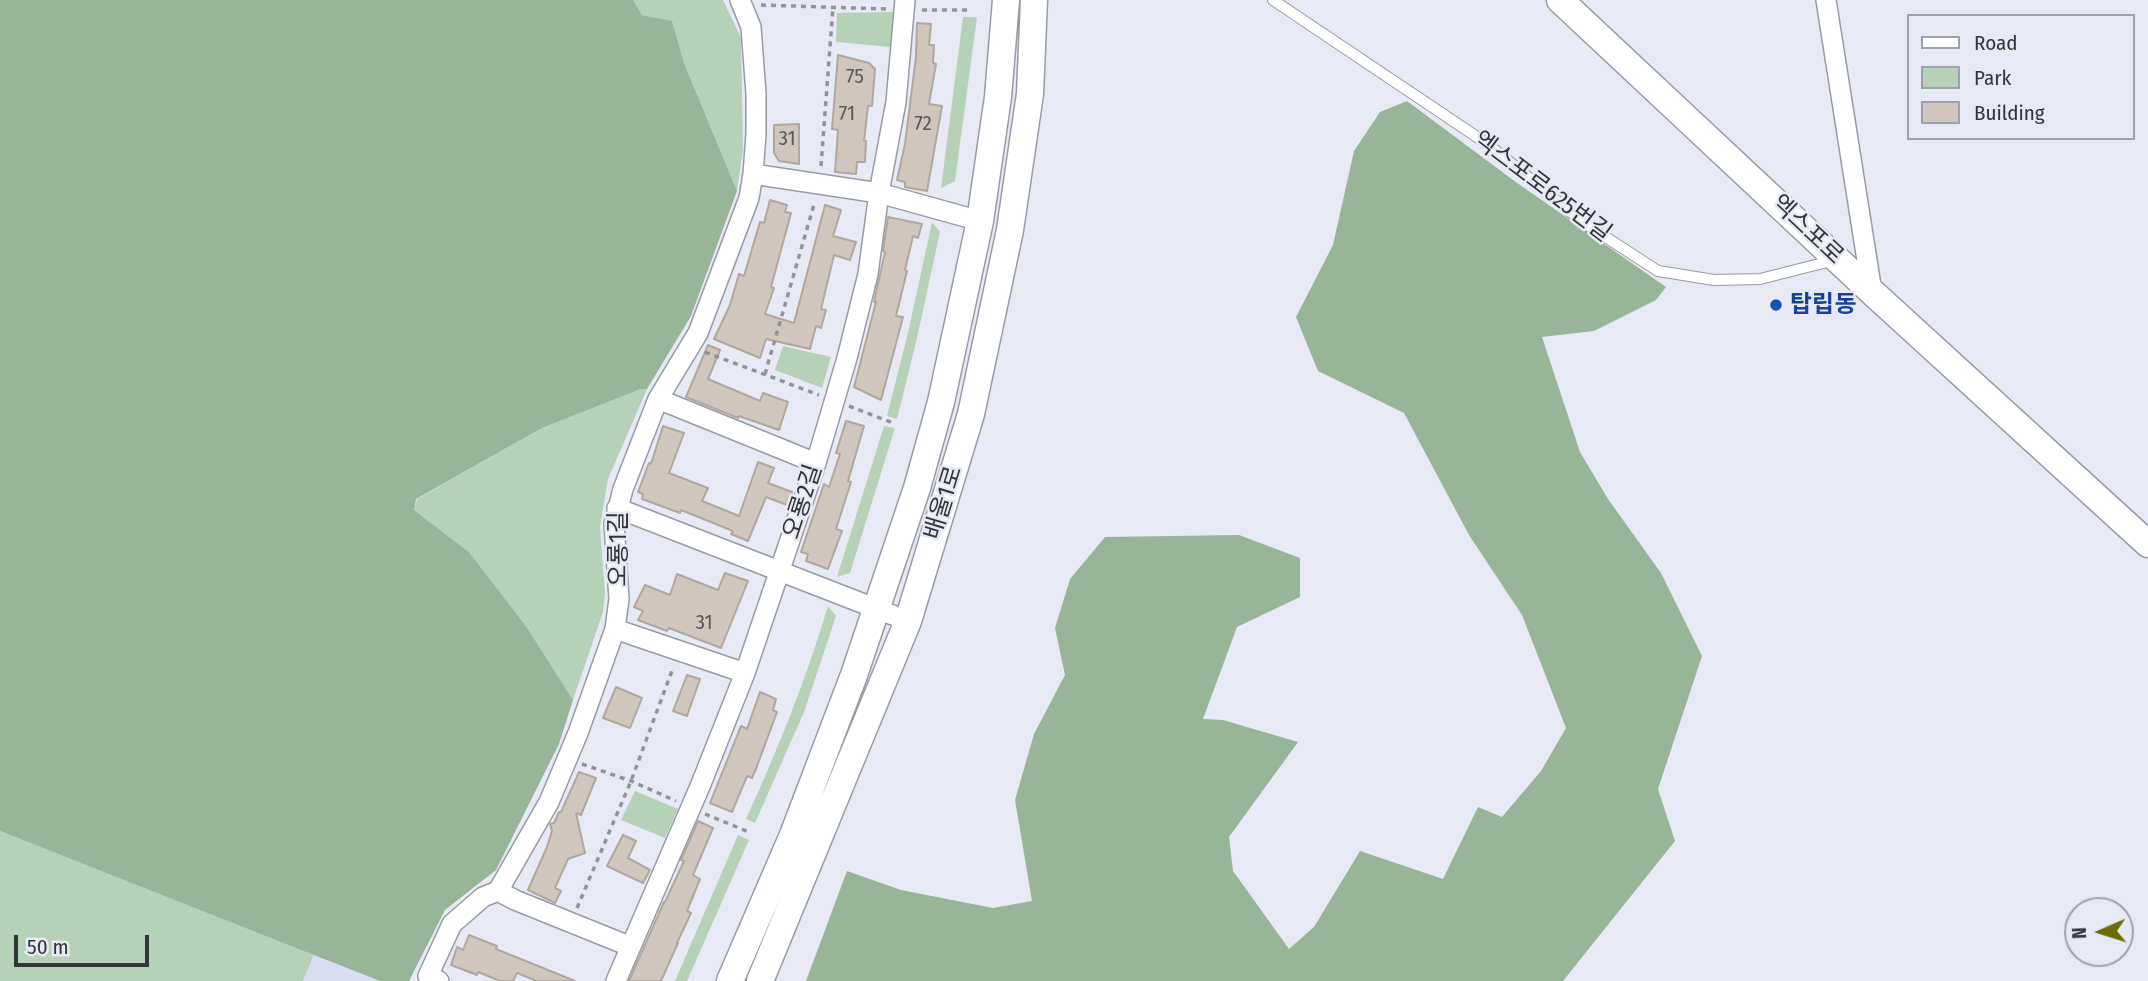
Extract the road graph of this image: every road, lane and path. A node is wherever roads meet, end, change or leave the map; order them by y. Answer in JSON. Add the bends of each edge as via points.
{"nodes":[{"id":1,"x":1006,"y":0,"type":"edge"},
{"id":2,"x":1034,"y":0,"type":"edge"},
{"id":3,"x":1273,"y":0,"type":"edge"},
{"id":4,"x":1560,"y":0,"type":"edge"},
{"id":5,"x":1826,"y":0,"type":"edge"},
{"id":6,"x":741,"y":2,"type":"edge"},
{"id":7,"x":905,"y":5,"type":"edge"},
{"id":8,"x":833,"y":6,"type":"junction"},
{"id":9,"x":972,"y":10,"type":"dead end"},
{"id":10,"x":753,"y":174,"type":"junction"},
{"id":11,"x":820,"y":184,"type":"junction"},
{"id":12,"x":879,"y":194,"type":"junction"},
{"id":13,"x":980,"y":221,"type":"junction"},
{"id":14,"x":1839,"y":259,"type":"junction"},
{"id":15,"x":1872,"y":292,"type":"junction"},
{"id":16,"x":690,"y":346,"type":"junction"},
{"id":17,"x":765,"y":374,"type":"junction"},
{"id":18,"x":659,"y":399,"type":"junction"},
{"id":19,"x":834,"y":400,"type":"junction"},
{"id":20,"x":893,"y":423,"type":"dead end"},
{"id":21,"x":816,"y":463,"type":"junction"},
{"id":22,"x":617,"y":508,"type":"junction"},
{"id":23,"x":2148,"y":544,"type":"edge"},
{"id":24,"x":780,"y":571,"type":"junction"},
{"id":25,"x":877,"y":608,"type":"junction"},
{"id":26,"x":908,"y":621,"type":"junction"},
{"id":27,"x":615,"y":629,"type":"junction"},
{"id":28,"x":680,"y":651,"type":"junction"},
{"id":29,"x":745,"y":673,"type":"junction"},
{"id":30,"x":567,"y":759,"type":"junction"},
{"id":31,"x":631,"y":781,"type":"junction"},
{"id":32,"x":691,"y":808,"type":"junction"},
{"id":33,"x":749,"y":832,"type":"dead end"},
{"id":34,"x":498,"y":891,"type":"junction"},
{"id":35,"x":571,"y":923,"type":"junction"},
{"id":36,"x":629,"y":946,"type":"junction"},
{"id":37,"x":439,"y":981,"type":"edge"},
{"id":38,"x":616,"y":981,"type":"edge"},
{"id":39,"x":730,"y":981,"type":"edge"},
{"id":40,"x":760,"y":981,"type":"edge"}],
"edges":[{"from":1,"to":13,"type":"main road","name":"배울1로"},
{"from":2,"to":26,"type":"main road","name":"배울1로","via":[[1030,94],[1010,230],[971,414]]},
{"from":3,"to":14,"type":"lane","name":"엑스포로625번길","via":[[1489,145],[1584,223],[1658,271],[1714,279],[1760,279]]},
{"from":4,"to":14,"type":"main road","name":"엑스포로"},
{"from":5,"to":15,"type":"street"},
{"from":6,"to":8,"type":"path"},
{"from":6,"to":10,"type":"street","name":"오룡1길","via":[[751,27],[754,58],[757,134]]},
{"from":7,"to":8,"type":"path"},
{"from":7,"to":9,"type":"path"},
{"from":7,"to":12,"type":"street","name":"오룡2길","via":[[896,102]]},
{"from":8,"to":11,"type":"path"},
{"from":10,"to":11,"type":"street"},
{"from":10,"to":16,"type":"street","name":"오룡1길","via":[[744,214]]},
{"from":11,"to":12,"type":"street"},
{"from":11,"to":17,"type":"path"},
{"from":12,"to":13,"type":"street"},
{"from":12,"to":19,"type":"street","name":"오룡2길","via":[[868,274]]},
{"from":13,"to":25,"type":"main road","name":"배울1로","via":[[941,402]]},
{"from":14,"to":15,"type":"main road","name":"엑스포로"},
{"from":15,"to":23,"type":"main road","name":"엑스포로"},
{"from":16,"to":17,"type":"path"},
{"from":16,"to":18,"type":"street","name":"오룡1길"},
{"from":17,"to":19,"type":"path"},
{"from":18,"to":21,"type":"street"},
{"from":18,"to":22,"type":"street","name":"오룡1길"},
{"from":19,"to":20,"type":"path"},
{"from":19,"to":21,"type":"street","name":"오룡2길"},
{"from":21,"to":24,"type":"street","name":"오룡2길"},
{"from":22,"to":24,"type":"street"},
{"from":22,"to":27,"type":"street","name":"오룡1길","via":[[619,599]]},
{"from":24,"to":25,"type":"street"},
{"from":24,"to":29,"type":"street","name":"오룡2길"},
{"from":25,"to":26,"type":"street"},
{"from":25,"to":39,"type":"main road","name":"배울1로","via":[[793,835]]},
{"from":26,"to":40,"type":"main road","name":"배울1로"},
{"from":27,"to":28,"type":"street"},
{"from":27,"to":30,"type":"street","name":"오룡1길"},
{"from":28,"to":29,"type":"street"},
{"from":28,"to":31,"type":"path"},
{"from":29,"to":32,"type":"street","name":"오룡2길"},
{"from":30,"to":31,"type":"path"},
{"from":30,"to":34,"type":"street","name":"오룡1길","via":[[549,802]]},
{"from":31,"to":32,"type":"path"},
{"from":31,"to":35,"type":"path"},
{"from":32,"to":33,"type":"path"},
{"from":32,"to":36,"type":"street","name":"오룡2길"},
{"from":34,"to":35,"type":"street"},
{"from":34,"to":37,"type":"street","name":"오룡1길","via":[[452,924],[428,976]]},
{"from":35,"to":36,"type":"street"},
{"from":36,"to":38,"type":"street","name":"오룡2길"}]}
